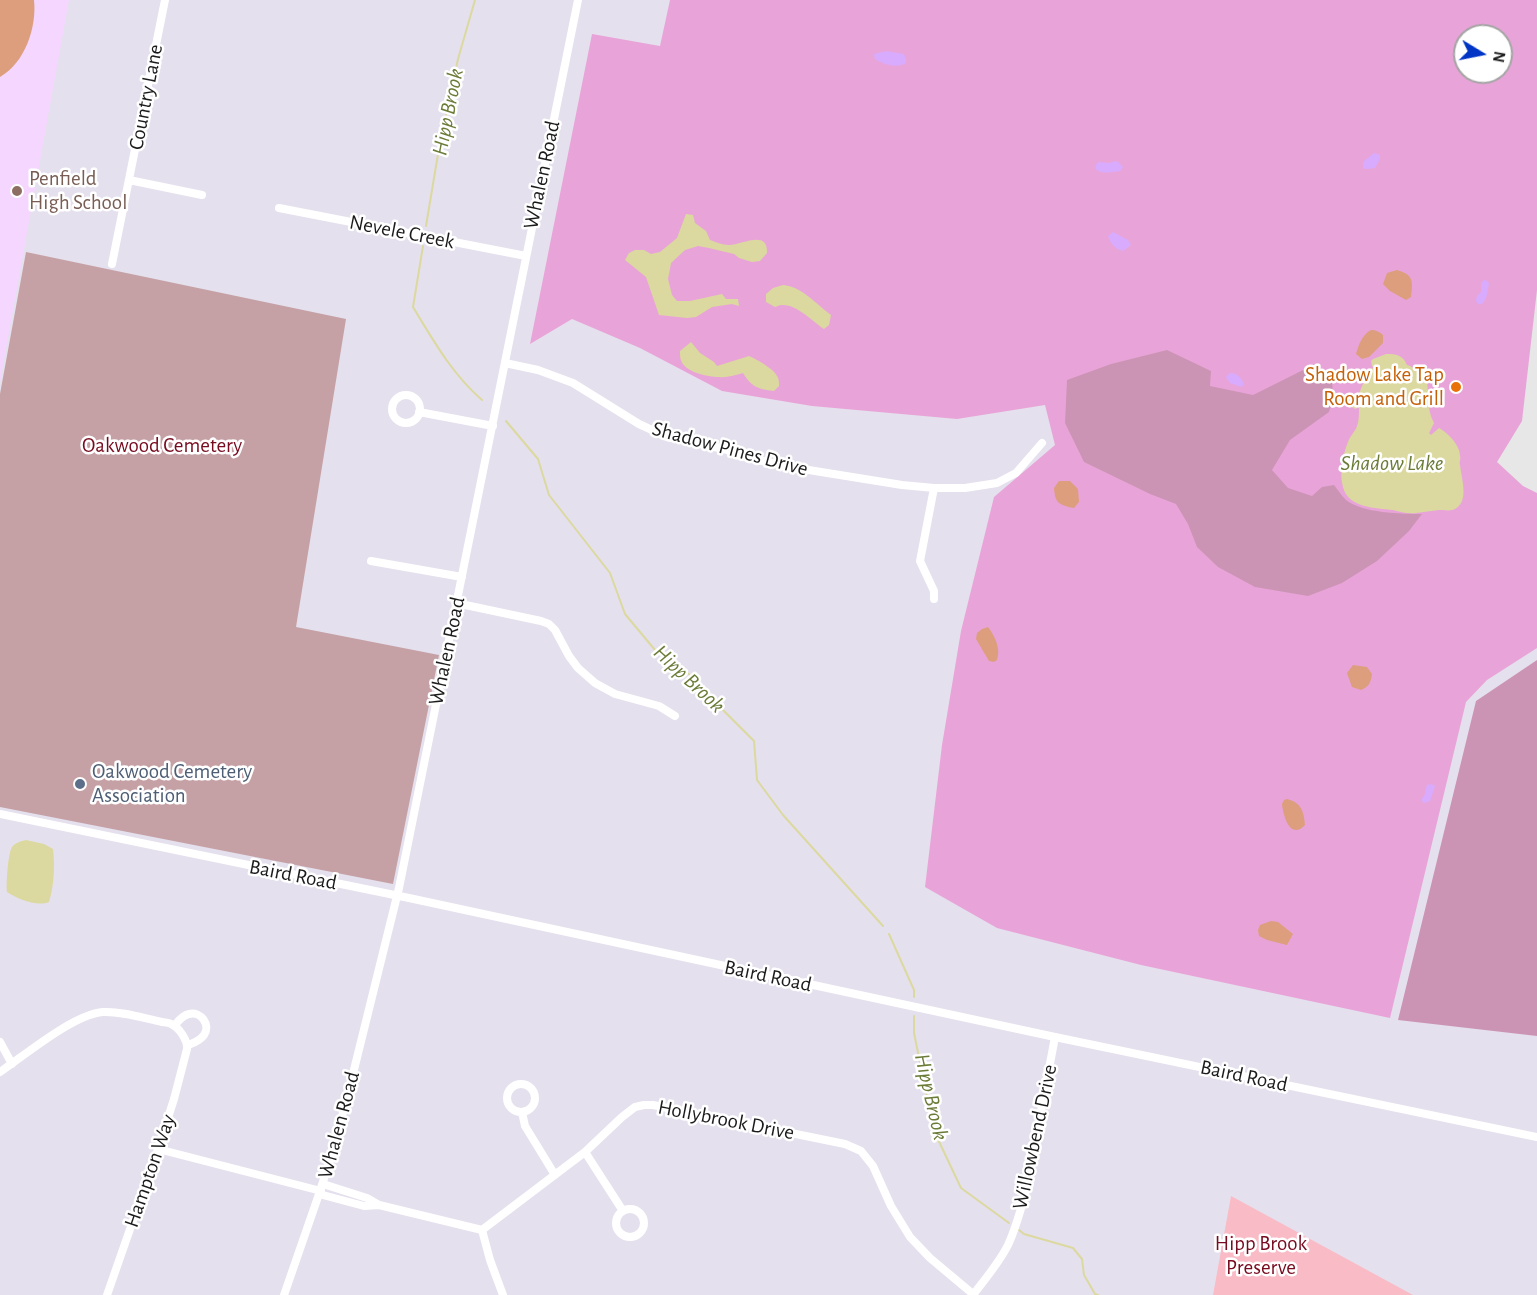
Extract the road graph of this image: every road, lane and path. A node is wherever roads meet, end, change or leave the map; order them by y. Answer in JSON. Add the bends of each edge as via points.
{"nodes":[{"id":1,"x":165,"y":0,"type":"edge"},
{"id":2,"x":578,"y":0,"type":"edge"},
{"id":3,"x":129,"y":180,"type":"junction"},
{"id":4,"x":202,"y":195,"type":"dead end"},
{"id":5,"x":279,"y":208,"type":"dead end"},
{"id":6,"x":526,"y":256,"type":"junction"},
{"id":7,"x":112,"y":264,"type":"dead end"},
{"id":8,"x":505,"y":363,"type":"junction"},
{"id":9,"x":419,"y":412,"type":"dead end"},
{"id":10,"x":493,"y":426,"type":"junction"},
{"id":11,"x":1042,"y":443,"type":"dead end"},
{"id":12,"x":934,"y":488,"type":"junction"},
{"id":13,"x":371,"y":561,"type":"dead end"},
{"id":14,"x":462,"y":577,"type":"junction"},
{"id":15,"x":934,"y":599,"type":"dead end"},
{"id":16,"x":456,"y":603,"type":"junction"},
{"id":17,"x":675,"y":716,"type":"dead end"},
{"id":18,"x":0,"y":814,"type":"edge"},
{"id":19,"x":397,"y":896,"type":"junction"},
{"id":20,"x":174,"y":1026,"type":"junction"},
{"id":21,"x":1055,"y":1037,"type":"junction"},
{"id":22,"x":0,"y":1042,"type":"edge"},
{"id":23,"x":188,"y":1045,"type":"junction"},
{"id":24,"x":12,"y":1064,"type":"junction"},
{"id":25,"x":0,"y":1072,"type":"edge"},
{"id":26,"x":522,"y":1112,"type":"dead end"},
{"id":27,"x":1537,"y":1137,"type":"edge"},
{"id":28,"x":158,"y":1149,"type":"junction"},
{"id":29,"x":585,"y":1152,"type":"junction"},
{"id":30,"x":555,"y":1175,"type":"junction"},
{"id":31,"x":321,"y":1190,"type":"junction"},
{"id":32,"x":623,"y":1211,"type":"dead end"},
{"id":33,"x":482,"y":1230,"type":"junction"},
{"id":34,"x":107,"y":1295,"type":"edge"},
{"id":35,"x":284,"y":1295,"type":"edge"},
{"id":36,"x":503,"y":1295,"type":"edge"},
{"id":37,"x":973,"y":1295,"type":"edge"}],
"edges":[{"from":1,"to":3,"type":"street","name":"Country Lane"},
{"from":2,"to":6,"type":"street","name":"Whalen Road"},
{"from":3,"to":4,"type":"street"},
{"from":3,"to":7,"type":"street","name":"Country Lane"},
{"from":5,"to":6,"type":"street","name":"Nevele Creek"},
{"from":6,"to":8,"type":"street","name":"Whalen Road"},
{"from":8,"to":10,"type":"street","name":"Whalen Road"},
{"from":8,"to":12,"type":"street","name":"Shadow Pines Drive","via":[[573,383],[667,437],[790,468]]},
{"from":9,"to":10,"type":"street"},
{"from":10,"to":14,"type":"street","name":"Whalen Road"},
{"from":11,"to":12,"type":"street","name":"Shadow Pines Drive","via":[[1016,473],[1003,481],[980,487]]},
{"from":12,"to":15,"type":"street","via":[[920,561]]},
{"from":13,"to":14,"type":"street"},
{"from":14,"to":16,"type":"street","name":"Whalen Road"},
{"from":16,"to":17,"type":"street","via":[[549,624],[578,668],[595,683],[615,694],[659,706]]},
{"from":16,"to":19,"type":"street","name":"Whalen Road"},
{"from":18,"to":19,"type":"street","name":"Baird Road"},
{"from":19,"to":21,"type":"street","name":"Baird Road"},
{"from":19,"to":31,"type":"street","name":"Whalen Road"},
{"from":20,"to":23,"type":"street"},
{"from":20,"to":23,"type":"street","name":"Hampton Way","via":[[190,1013],[205,1021],[205,1034]]},
{"from":20,"to":24,"type":"street","via":[[117,1013],[93,1014],[82,1017]]},
{"from":21,"to":27,"type":"street","name":"Baird Road"},
{"from":21,"to":37,"type":"street","name":"Willowbend Drive","via":[[1021,1212],[1007,1247]]},
{"from":22,"to":24,"type":"street"},
{"from":23,"to":28,"type":"street","name":"Hampton Way"},
{"from":24,"to":25,"type":"street"},
{"from":26,"to":30,"type":"street","via":[[525,1126]]},
{"from":28,"to":31,"type":"street"},
{"from":28,"to":34,"type":"street","name":"Hampton Way"},
{"from":29,"to":30,"type":"street","name":"Hollybrook Drive"},
{"from":29,"to":32,"type":"street"},
{"from":29,"to":37,"type":"street","name":"Hollybrook Drive","via":[[622,1117],[644,1105],[854,1147],[873,1166],[910,1237]]},
{"from":30,"to":33,"type":"street","name":"Hollybrook Drive"},
{"from":31,"to":33,"type":"street","via":[[367,1198],[379,1205]]},
{"from":31,"to":35,"type":"street","name":"Whalen Road"},
{"from":33,"to":36,"type":"street"}]}
